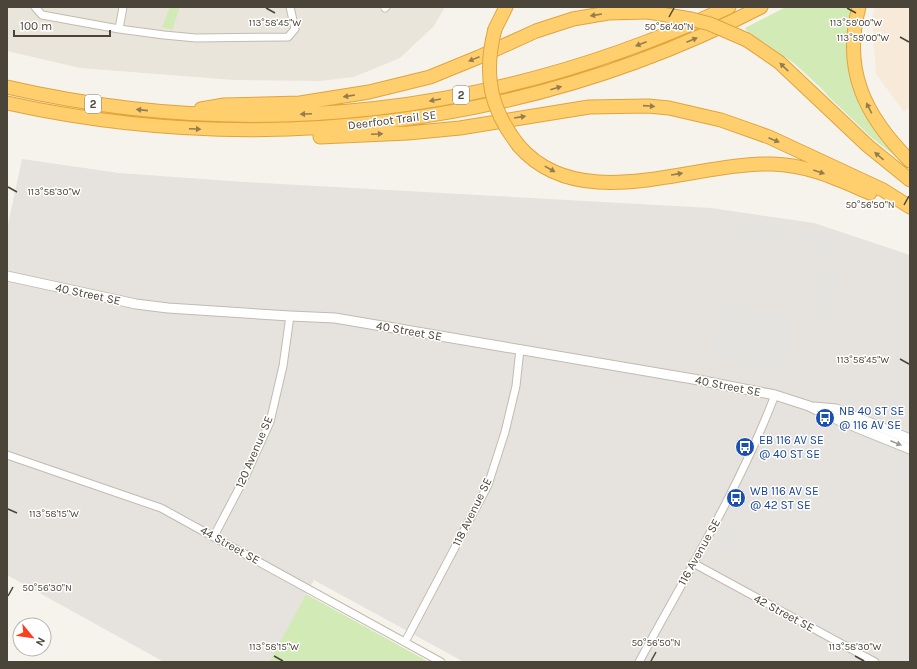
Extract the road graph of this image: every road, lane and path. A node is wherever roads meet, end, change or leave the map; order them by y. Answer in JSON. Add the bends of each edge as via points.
{"nodes":[{"id":1,"x":35,"y":7,"type":"edge"},
{"id":2,"x":123,"y":7,"type":"edge"},
{"id":3,"x":290,"y":7,"type":"edge"},
{"id":4,"x":506,"y":7,"type":"edge"},
{"id":5,"x":729,"y":7,"type":"edge"},
{"id":6,"x":761,"y":7,"type":"edge"},
{"id":7,"x":859,"y":7,"type":"edge"},
{"id":8,"x":119,"y":29,"type":"junction"},
{"id":9,"x":7,"y":87,"type":"edge"},
{"id":10,"x":7,"y":103,"type":"edge"},
{"id":11,"x":7,"y":110,"type":"edge"},
{"id":12,"x":180,"y":113,"type":"junction"},
{"id":13,"x":72,"y":115,"type":"junction"},
{"id":14,"x":227,"y":130,"type":"junction"},
{"id":15,"x":910,"y":161,"type":"edge"},
{"id":16,"x":910,"y":180,"type":"edge"},
{"id":17,"x":910,"y":208,"type":"edge"},
{"id":18,"x":7,"y":276,"type":"edge"},
{"id":19,"x":290,"y":316,"type":"junction"},
{"id":20,"x":520,"y":349,"type":"junction"},
{"id":21,"x":775,"y":396,"type":"junction"},
{"id":22,"x":809,"y":406,"type":"junction"},
{"id":23,"x":910,"y":439,"type":"edge"},
{"id":24,"x":910,"y":449,"type":"edge"},
{"id":25,"x":7,"y":456,"type":"edge"},
{"id":26,"x":214,"y":536,"type":"junction"},
{"id":27,"x":693,"y":563,"type":"junction"},
{"id":28,"x":405,"y":642,"type":"junction"},
{"id":29,"x":441,"y":662,"type":"edge"},
{"id":30,"x":639,"y":662,"type":"edge"},
{"id":31,"x":875,"y":662,"type":"edge"}],
"edges":[{"from":1,"to":8,"type":"street","via":[[42,16]]},
{"from":2,"to":8,"type":"street"},
{"from":3,"to":8,"type":"street","via":[[295,29],[288,37],[196,38]]},
{"from":4,"to":17,"type":"highway","one_way":true,"bridge":true,"via":[[495,29],[490,56],[490,81],[494,104],[503,124],[519,146],[546,167],[578,180],[607,183],[740,165],[792,166],[817,171]]},
{"from":5,"to":12,"type":"highway","name":"Deerfoot Trail SE","number":"2","one_way":true,"via":[[684,28],[600,59],[487,91],[336,113],[262,116]]},
{"from":14,"to":6,"type":"highway","name":"Deerfoot Trail SE","number":"2","one_way":true,"via":[[294,129],[380,123],[505,102],[561,87],[648,58]]},
{"from":15,"to":7,"type":"highway","one_way":true,"via":[[875,120],[858,79],[853,43]]},
{"from":12,"to":9,"type":"highway","name":"Deerfoot Trail SE","number":"2","one_way":true,"via":[[107,106]]},
{"from":10,"to":13,"type":"highway","name":"Deerfoot Trail SE","number":"2"},
{"from":11,"to":13,"type":"highway"},
{"from":16,"to":12,"type":"highway","one_way":true,"bridge":true,"via":[[868,146],[779,62],[747,40],[710,24],[648,12],[573,19],[536,31],[480,57],[430,76],[369,92],[300,102],[224,105]]},
{"from":13,"to":14,"type":"highway","name":"Deerfoot Trail SE","number":"2","one_way":true,"via":[[146,125]]},
{"from":14,"to":17,"type":"highway","one_way":true,"via":[[291,138],[408,133],[460,128],[589,107],[662,108],[721,120],[769,137],[883,190]]},
{"from":18,"to":19,"type":"street","name":"40 Street SE","via":[[136,304]]},
{"from":19,"to":20,"type":"street","name":"40 Street SE","via":[[336,318]]},
{"from":19,"to":26,"type":"street","name":"120 Avenue SE","via":[[283,366],[270,422]]},
{"from":20,"to":21,"type":"street","name":"40 Street SE"},
{"from":20,"to":28,"type":"street","name":"118 Avenue SE","via":[[516,386],[488,485]]},
{"from":21,"to":22,"type":"street","name":"40 Street SE"},
{"from":21,"to":27,"type":"street","name":"116 Avenue SE","via":[[736,484]]},
{"from":22,"to":23,"type":"street","name":"40 Street SE","via":[[836,409]]},
{"from":22,"to":24,"type":"street","name":"40 Street SE","one_way":true},
{"from":25,"to":26,"type":"street","name":"44 Street SE","via":[[162,508]]},
{"from":26,"to":28,"type":"street","name":"44 Street SE"},
{"from":27,"to":30,"type":"street","name":"116 Avenue SE"},
{"from":27,"to":31,"type":"street","name":"42 Street SE"},
{"from":28,"to":29,"type":"street","name":"44 Street SE"}]}
